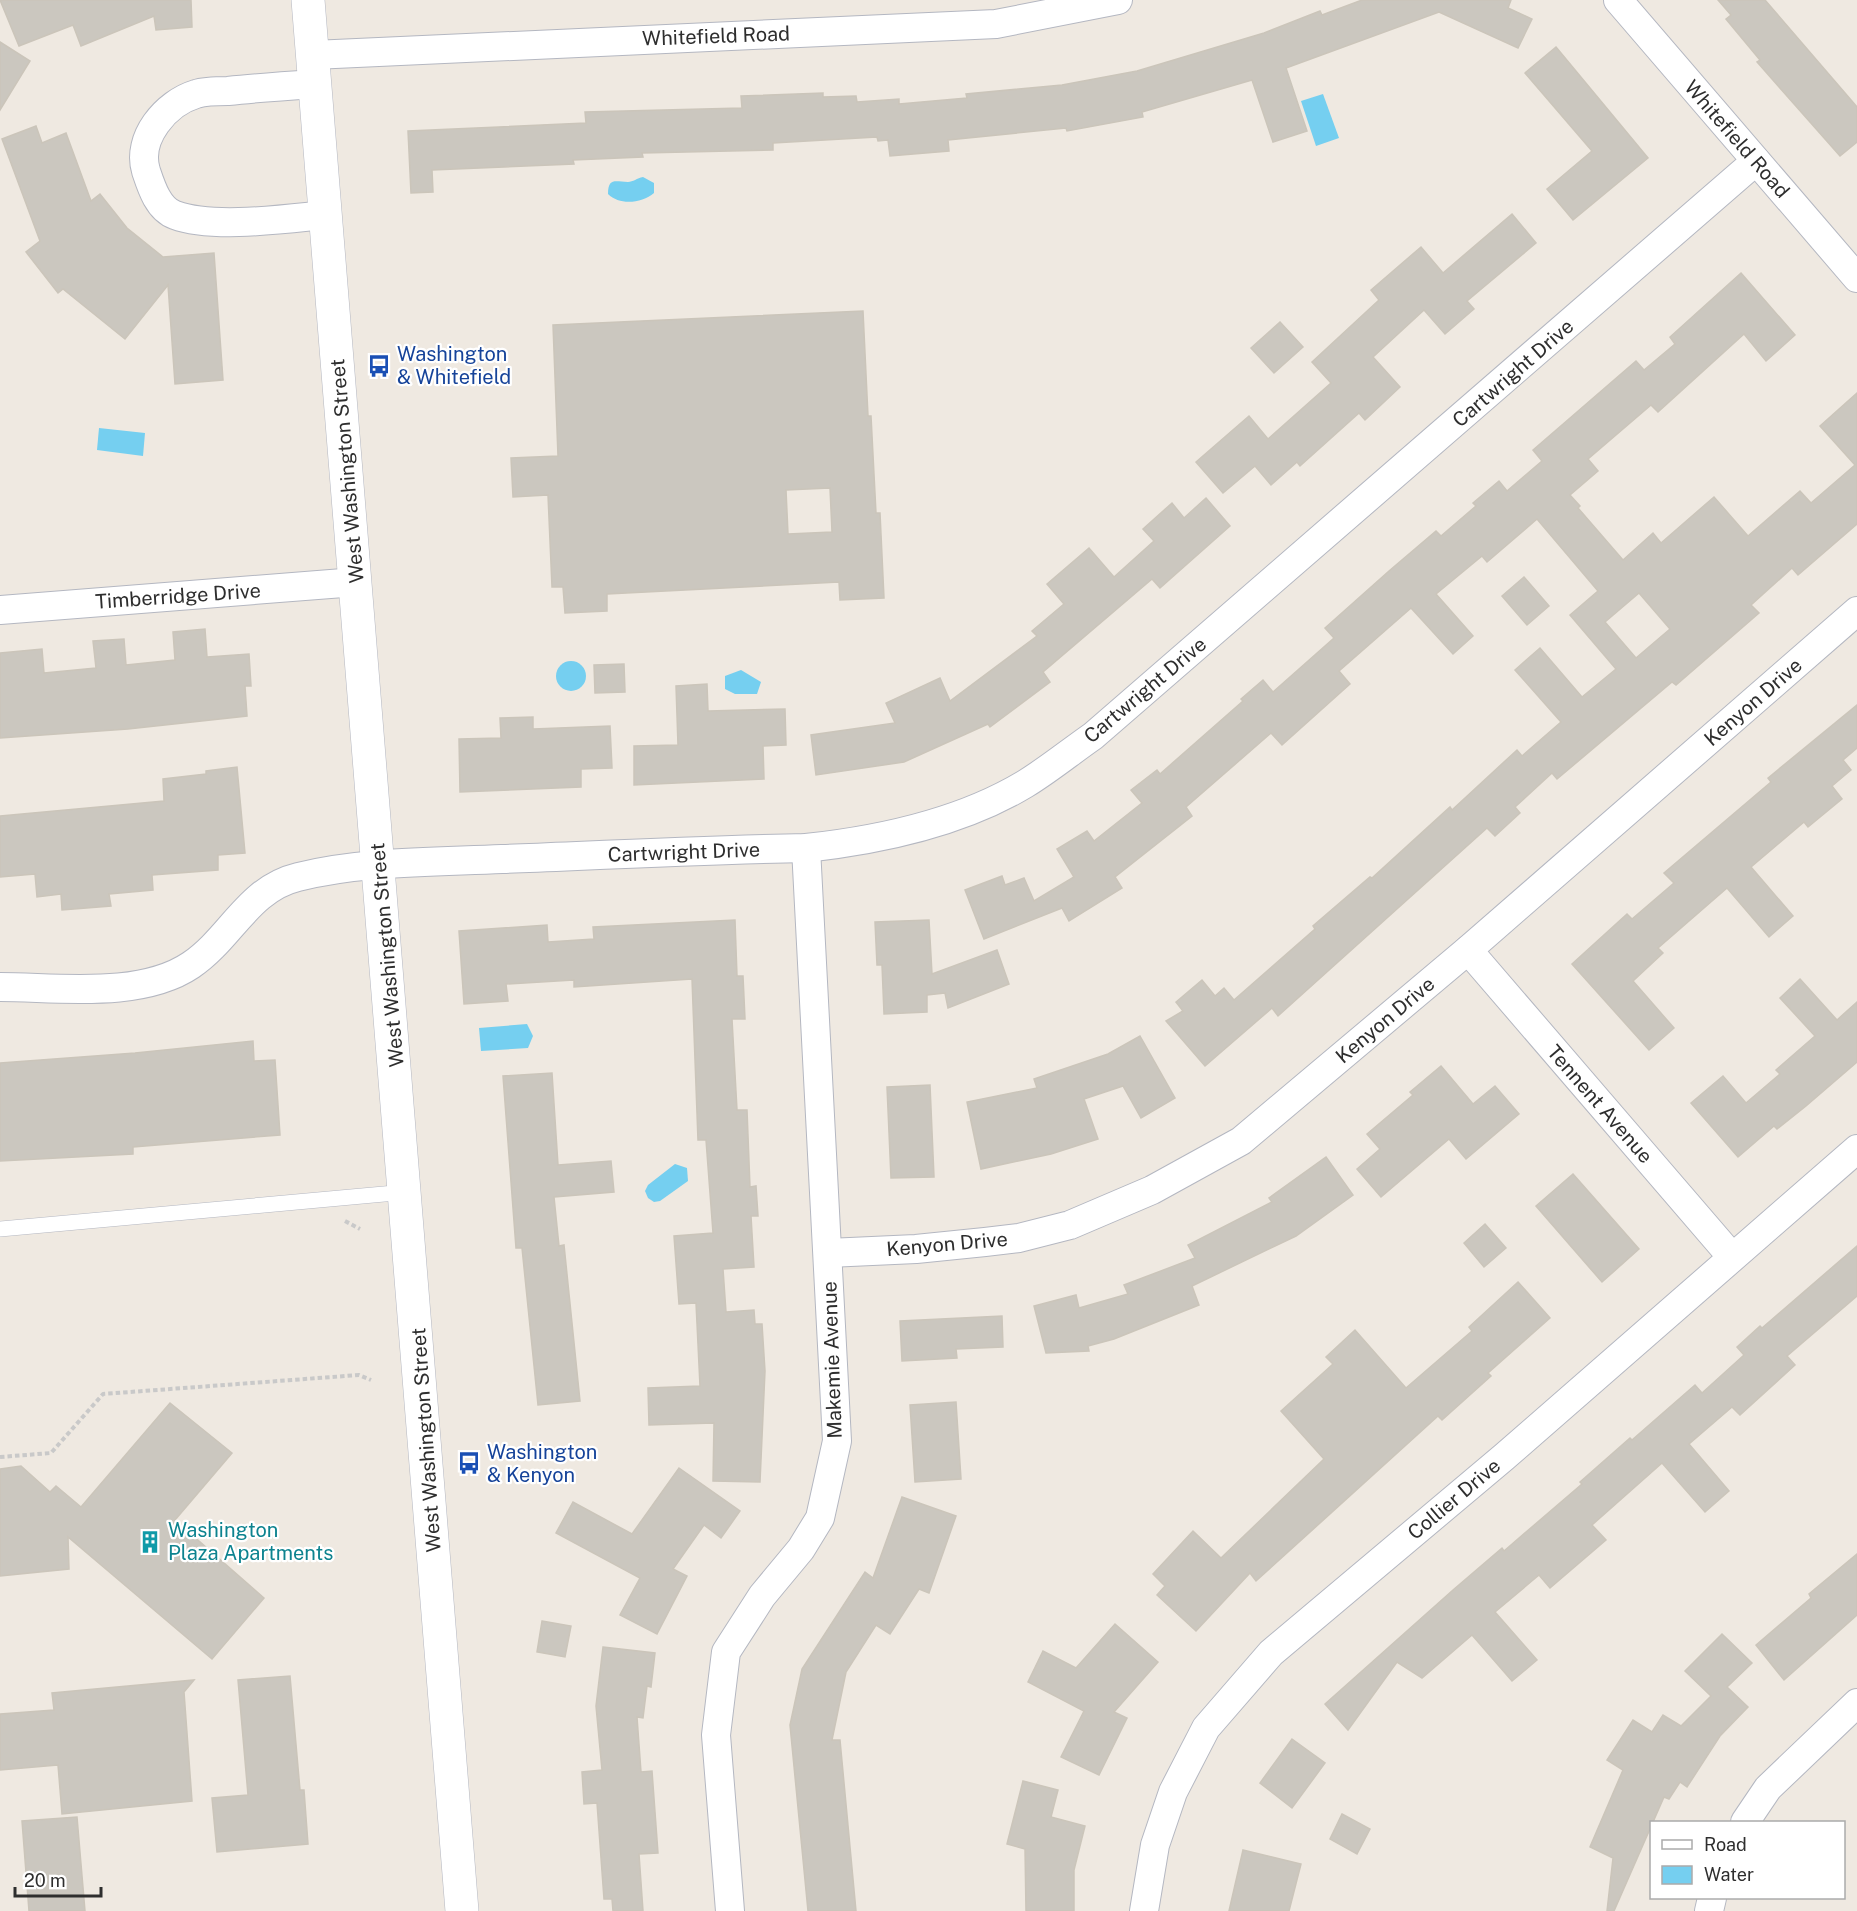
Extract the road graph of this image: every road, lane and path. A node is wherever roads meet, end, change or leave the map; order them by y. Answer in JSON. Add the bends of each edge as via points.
{"nodes":[{"id":1,"x":308,"y":0,"type":"edge"},
{"id":2,"x":1618,"y":0,"type":"edge"},
{"id":3,"x":1107,"y":1,"type":"edge"},
{"id":4,"x":314,"y":70,"type":"junction"},
{"id":5,"x":1756,"y":162,"type":"junction"},
{"id":6,"x":325,"y":215,"type":"junction"},
{"id":7,"x":1857,"y":278,"type":"edge"},
{"id":8,"x":356,"y":582,"type":"junction"},
{"id":9,"x":0,"y":610,"type":"edge"},
{"id":10,"x":1857,"y":611,"type":"edge"},
{"id":11,"x":806,"y":848,"type":"junction"},
{"id":12,"x":380,"y":866,"type":"junction"},
{"id":13,"x":1468,"y":950,"type":"junction"},
{"id":14,"x":0,"y":987,"type":"edge"},
{"id":15,"x":1857,"y":1149,"type":"edge"},
{"id":16,"x":406,"y":1191,"type":"junction"},
{"id":17,"x":0,"y":1229,"type":"edge"},
{"id":18,"x":828,"y":1253,"type":"junction"},
{"id":19,"x":1732,"y":1257,"type":"junction"},
{"id":20,"x":371,"y":1380,"type":"dead end"},
{"id":21,"x":0,"y":1457,"type":"edge"},
{"id":22,"x":1857,"y":1703,"type":"edge"},
{"id":23,"x":1745,"y":1821,"type":"edge"},
{"id":24,"x":462,"y":1911,"type":"edge"},
{"id":25,"x":730,"y":1911,"type":"edge"},
{"id":26,"x":1144,"y":1911,"type":"edge"}],
"edges":[{"from":1,"to":4,"type":"street","name":"West Washington Street"},
{"from":2,"to":5,"type":"street","name":"Whitefield Road"},
{"from":3,"to":4,"type":"street","name":"Whitefield Road","via":[[996,24]]},
{"from":4,"to":6,"type":"street","name":"West Washington Street"},
{"from":4,"to":6,"type":"street","name":"Whitefield Road","via":[[196,93],[177,103],[159,118],[148,137],[145,165],[154,194],[172,214],[190,220]]},
{"from":5,"to":7,"type":"street","name":"Whitefield Road"},
{"from":5,"to":11,"type":"street","name":"Cartwright Drive","via":[[1092,736],[1024,785],[923,828],[860,843]]},
{"from":6,"to":8,"type":"street","name":"West Washington Street"},
{"from":8,"to":9,"type":"street","name":"Timberridge Drive"},
{"from":8,"to":12,"type":"street","name":"West Washington Street"},
{"from":10,"to":13,"type":"street","name":"Kenyon Drive"},
{"from":11,"to":12,"type":"street","name":"Cartwright Drive"},
{"from":11,"to":18,"type":"street","name":"Makemie Avenue"},
{"from":12,"to":14,"type":"street","name":"Cartwright Drive","via":[[317,873],[275,886],[255,899],[191,965],[149,983],[111,988]]},
{"from":12,"to":16,"type":"street","name":"West Washington Street"},
{"from":13,"to":18,"type":"street","name":"Kenyon Drive","via":[[1242,1141],[1152,1190],[1070,1225],[1019,1238]]},
{"from":13,"to":19,"type":"street","name":"Tennent Avenue"},
{"from":15,"to":19,"type":"street","name":"Collier Drive"},
{"from":16,"to":17,"type":"lane"},
{"from":16,"to":24,"type":"street","name":"West Washington Street"},
{"from":18,"to":25,"type":"street","name":"Makemie Avenue","via":[[837,1441],[829,1482],[820,1518],[801,1550],[762,1596],[726,1652],[718,1694],[716,1735]]},
{"from":19,"to":26,"type":"street","name":"Collier Drive","via":[[1496,1464],[1271,1653],[1228,1700],[1206,1728],[1173,1792],[1155,1845]]},
{"from":20,"to":21,"type":"path","via":[[358,1375],[103,1394],[51,1453]]},
{"from":22,"to":23,"type":"street","via":[[1768,1788]]}]}
